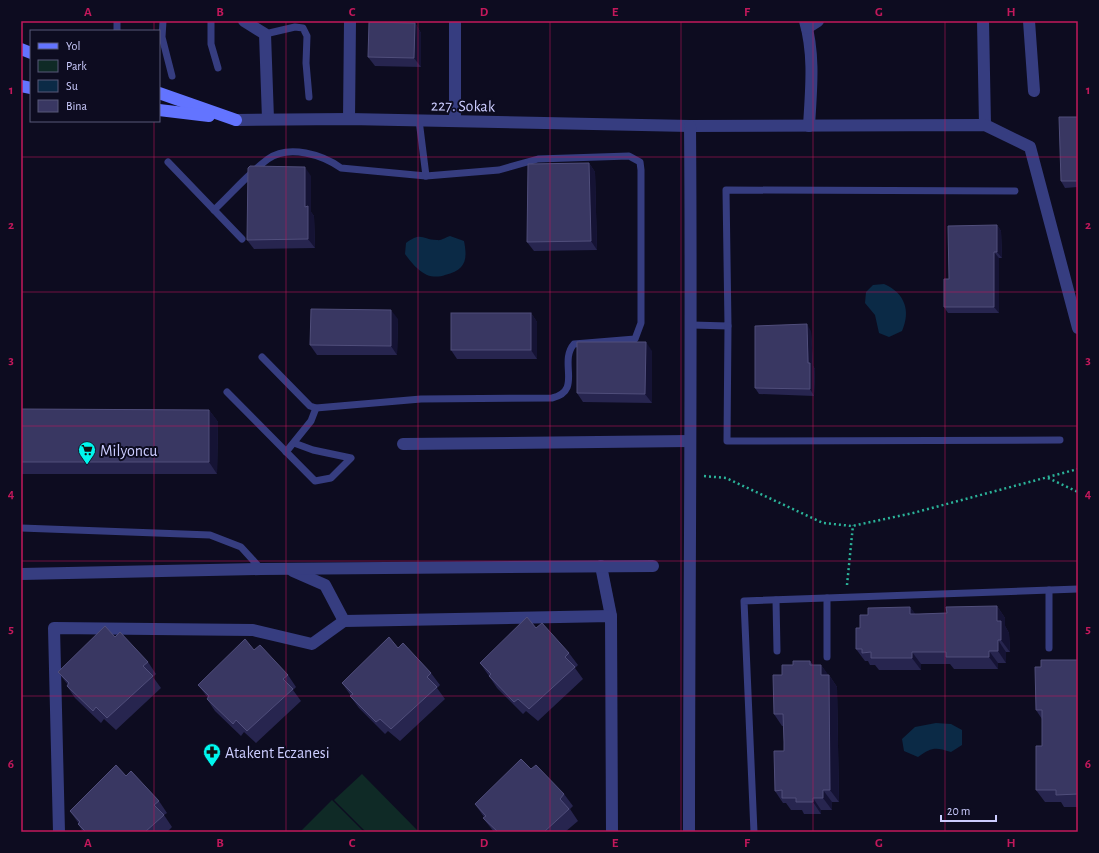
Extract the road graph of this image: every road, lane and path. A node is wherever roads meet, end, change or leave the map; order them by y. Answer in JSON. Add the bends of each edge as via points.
{"nodes":[{"id":1,"x":163,"y":21,"type":"edge"},
{"id":2,"x":211,"y":21,"type":"edge"},
{"id":3,"x":244,"y":21,"type":"edge"},
{"id":4,"x":350,"y":21,"type":"edge"},
{"id":5,"x":455,"y":21,"type":"edge"},
{"id":6,"x":818,"y":21,"type":"edge"},
{"id":7,"x":983,"y":21,"type":"edge"},
{"id":8,"x":1029,"y":21,"type":"edge"},
{"id":9,"x":806,"y":24,"type":"edge"},
{"id":10,"x":265,"y":34,"type":"junction"},
{"id":11,"x":218,"y":68,"type":"dead end"},
{"id":12,"x":172,"y":76,"type":"dead end"},
{"id":13,"x":1034,"y":91,"type":"dead end"},
{"id":14,"x":160,"y":93,"type":"edge"},
{"id":15,"x":309,"y":97,"type":"dead end"},
{"id":16,"x":160,"y":110,"type":"edge"},
{"id":17,"x":268,"y":119,"type":"junction"},
{"id":18,"x":349,"y":119,"type":"junction"},
{"id":19,"x":236,"y":120,"type":"junction"},
{"id":20,"x":419,"y":120,"type":"junction"},
{"id":21,"x":455,"y":121,"type":"junction"},
{"id":22,"x":985,"y":125,"type":"junction"},
{"id":23,"x":690,"y":126,"type":"junction"},
{"id":24,"x":809,"y":126,"type":"junction"},
{"id":25,"x":168,"y":162,"type":"dead end"},
{"id":26,"x":426,"y":176,"type":"junction"},
{"id":27,"x":1015,"y":191,"type":"dead end"},
{"id":28,"x":214,"y":210,"type":"junction"},
{"id":29,"x":242,"y":239,"type":"dead end"},
{"id":30,"x":692,"y":325,"type":"junction"},
{"id":31,"x":728,"y":326,"type":"junction"},
{"id":32,"x":1078,"y":328,"type":"edge"},
{"id":33,"x":262,"y":357,"type":"dead end"},
{"id":34,"x":228,"y":392,"type":"dead end"},
{"id":35,"x":316,"y":408,"type":"junction"},
{"id":36,"x":1060,"y":440,"type":"dead end"},
{"id":37,"x":689,"y":442,"type":"junction"},
{"id":38,"x":294,"y":443,"type":"junction"},
{"id":39,"x":403,"y":444,"type":"dead end"},
{"id":40,"x":286,"y":452,"type":"junction"},
{"id":41,"x":1078,"y":469,"type":"edge"},
{"id":42,"x":689,"y":475,"type":"junction"},
{"id":43,"x":1047,"y":478,"type":"junction"},
{"id":44,"x":1078,"y":492,"type":"edge"},
{"id":45,"x":853,"y":525,"type":"junction"},
{"id":46,"x":21,"y":528,"type":"edge"},
{"id":47,"x":601,"y":566,"type":"junction"},
{"id":48,"x":653,"y":566,"type":"dead end"},
{"id":49,"x":261,"y":569,"type":"junction"},
{"id":50,"x":289,"y":569,"type":"junction"},
{"id":51,"x":21,"y":574,"type":"edge"},
{"id":52,"x":1078,"y":588,"type":"edge"},
{"id":53,"x":1049,"y":590,"type":"junction"},
{"id":54,"x":846,"y":597,"type":"junction"},
{"id":55,"x":827,"y":598,"type":"junction"},
{"id":56,"x":776,"y":600,"type":"junction"},
{"id":57,"x":611,"y":616,"type":"junction"},
{"id":58,"x":344,"y":621,"type":"junction"},
{"id":59,"x":1049,"y":648,"type":"dead end"},
{"id":60,"x":777,"y":651,"type":"dead end"},
{"id":61,"x":827,"y":657,"type":"dead end"},
{"id":62,"x":59,"y":832,"type":"edge"},
{"id":63,"x":612,"y":832,"type":"edge"},
{"id":64,"x":689,"y":832,"type":"edge"},
{"id":65,"x":754,"y":832,"type":"edge"}],
"edges":[{"from":1,"to":12,"type":"lane","via":[[162,37]]},
{"from":2,"to":11,"type":"lane","via":[[211,44]]},
{"from":3,"to":10,"type":"street"},
{"from":4,"to":18,"type":"street"},
{"from":5,"to":21,"type":"street"},
{"from":6,"to":9,"type":"street"},
{"from":7,"to":22,"type":"street"},
{"from":8,"to":13,"type":"street"},
{"from":9,"to":24,"type":"street","via":[[812,79]]},
{"from":10,"to":15,"type":"lane","via":[[295,27],[303,28],[307,36]]},
{"from":10,"to":17,"type":"street"},
{"from":14,"to":19,"type":"street"},
{"from":16,"to":19,"type":"street"},
{"from":17,"to":18,"type":"street","name":"227. Sokak"},
{"from":17,"to":19,"type":"street","name":"227. Sokak"},
{"from":18,"to":20,"type":"street","name":"227. Sokak"},
{"from":20,"to":21,"type":"street","name":"227. Sokak"},
{"from":20,"to":26,"type":"lane"},
{"from":21,"to":23,"type":"street","name":"227. Sokak"},
{"from":22,"to":24,"type":"street","name":"227. Sokak"},
{"from":22,"to":32,"type":"street","via":[[1030,148]]},
{"from":23,"to":24,"type":"street","name":"227. Sokak"},
{"from":23,"to":30,"type":"street"},
{"from":25,"to":28,"type":"lane"},
{"from":26,"to":28,"type":"lane","via":[[341,168],[333,162],[310,154],[285,153],[269,158]]},
{"from":26,"to":35,"type":"lane","via":[[499,170],[538,159],[629,156],[640,162],[641,323],[638,335],[635,339],[574,344],[569,350],[567,389],[562,395],[552,398],[421,399]]},
{"from":27,"to":31,"type":"lane","via":[[726,190]]},
{"from":28,"to":29,"type":"lane"},
{"from":30,"to":31,"type":"lane"},
{"from":30,"to":37,"type":"street"},
{"from":31,"to":36,"type":"lane","via":[[727,441]]},
{"from":33,"to":35,"type":"lane","via":[[310,406]]},
{"from":34,"to":40,"type":"lane"},
{"from":35,"to":38,"type":"lane","via":[[311,421]]},
{"from":37,"to":39,"type":"street"},
{"from":37,"to":42,"type":"street"},
{"from":38,"to":40,"type":"lane"},
{"from":38,"to":40,"type":"lane","via":[[351,458],[331,478],[315,481]]},
{"from":41,"to":43,"type":"path"},
{"from":42,"to":45,"type":"path","via":[[726,478],[823,524]]},
{"from":42,"to":64,"type":"street"},
{"from":43,"to":44,"type":"path"},
{"from":43,"to":45,"type":"path","via":[[912,513]]},
{"from":45,"to":54,"type":"path"},
{"from":46,"to":49,"type":"lane","via":[[210,535],[241,547]]},
{"from":47,"to":48,"type":"street"},
{"from":47,"to":50,"type":"street"},
{"from":47,"to":57,"type":"street"},
{"from":49,"to":50,"type":"street"},
{"from":49,"to":51,"type":"street"},
{"from":50,"to":58,"type":"street","via":[[325,585]]},
{"from":52,"to":53,"type":"lane"},
{"from":53,"to":54,"type":"lane"},
{"from":53,"to":59,"type":"lane"},
{"from":54,"to":55,"type":"lane"},
{"from":55,"to":56,"type":"lane"},
{"from":55,"to":61,"type":"lane"},
{"from":56,"to":60,"type":"lane"},
{"from":56,"to":65,"type":"lane","via":[[744,601]]},
{"from":57,"to":58,"type":"street"},
{"from":57,"to":63,"type":"street"},
{"from":58,"to":62,"type":"street","via":[[312,644],[253,630],[54,628]]}]}
